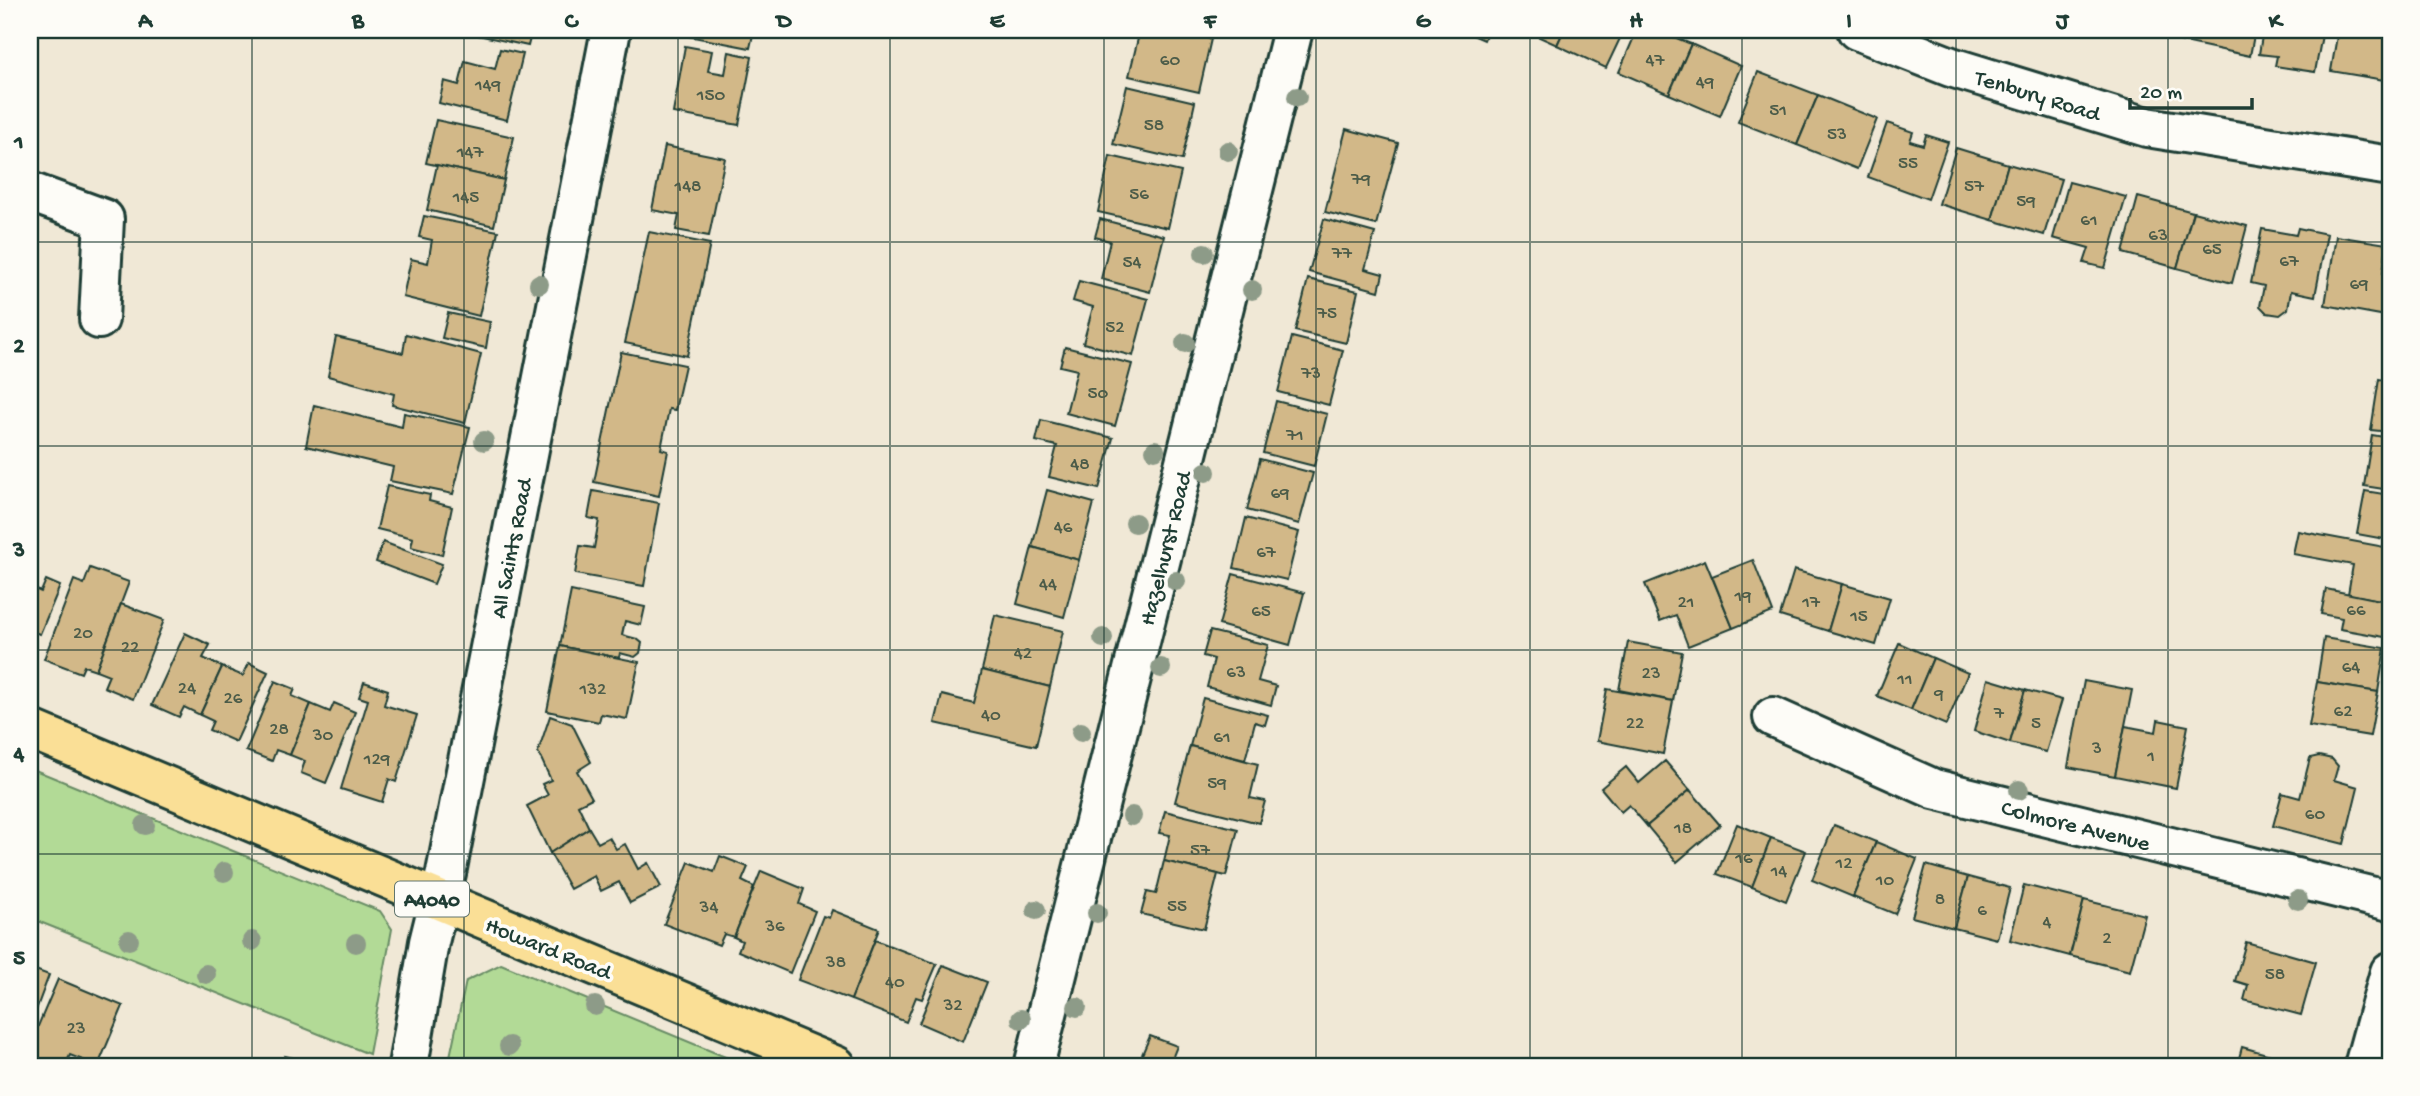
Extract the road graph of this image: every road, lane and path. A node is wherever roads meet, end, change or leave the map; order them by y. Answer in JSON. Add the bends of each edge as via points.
{"nodes":[{"id":1,"x":611,"y":30,"type":"edge"},
{"id":2,"x":1293,"y":30,"type":"edge"},
{"id":3,"x":1857,"y":30,"type":"edge"},
{"id":4,"x":2390,"y":166,"type":"edge"},
{"id":5,"x":30,"y":192,"type":"edge"},
{"id":6,"x":99,"y":319,"type":"dead end"},
{"id":7,"x":1773,"y":717,"type":"dead end"},
{"id":8,"x":30,"y":729,"type":"edge"},
{"id":9,"x":2390,"y":901,"type":"edge"},
{"id":10,"x":439,"y":902,"type":"junction"},
{"id":11,"x":2390,"y":972,"type":"edge"},
{"id":12,"x":408,"y":1066,"type":"edge"},
{"id":13,"x":836,"y":1066,"type":"edge"},
{"id":14,"x":1034,"y":1066,"type":"edge"},
{"id":15,"x":2364,"y":1066,"type":"edge"}],
"edges":[{"from":1,"to":10,"type":"street","name":"All Saints Road"},
{"from":2,"to":14,"type":"street","name":"Hazelhurst Road"},
{"from":3,"to":4,"type":"street","name":"Tenbury Road","via":[[1951,67],[2147,127]]},
{"from":5,"to":6,"type":"street","via":[[104,219]]},
{"from":7,"to":9,"type":"street","name":"Colmore Avenue","via":[[1934,789]]},
{"from":8,"to":10,"type":"main road","name":"Howard Road","number":"A4040"},
{"from":10,"to":12,"type":"street","name":"All Saints Road"},
{"from":10,"to":13,"type":"main road","name":"Howard Road","number":"A4040"},
{"from":11,"to":15,"type":"street"}]}
